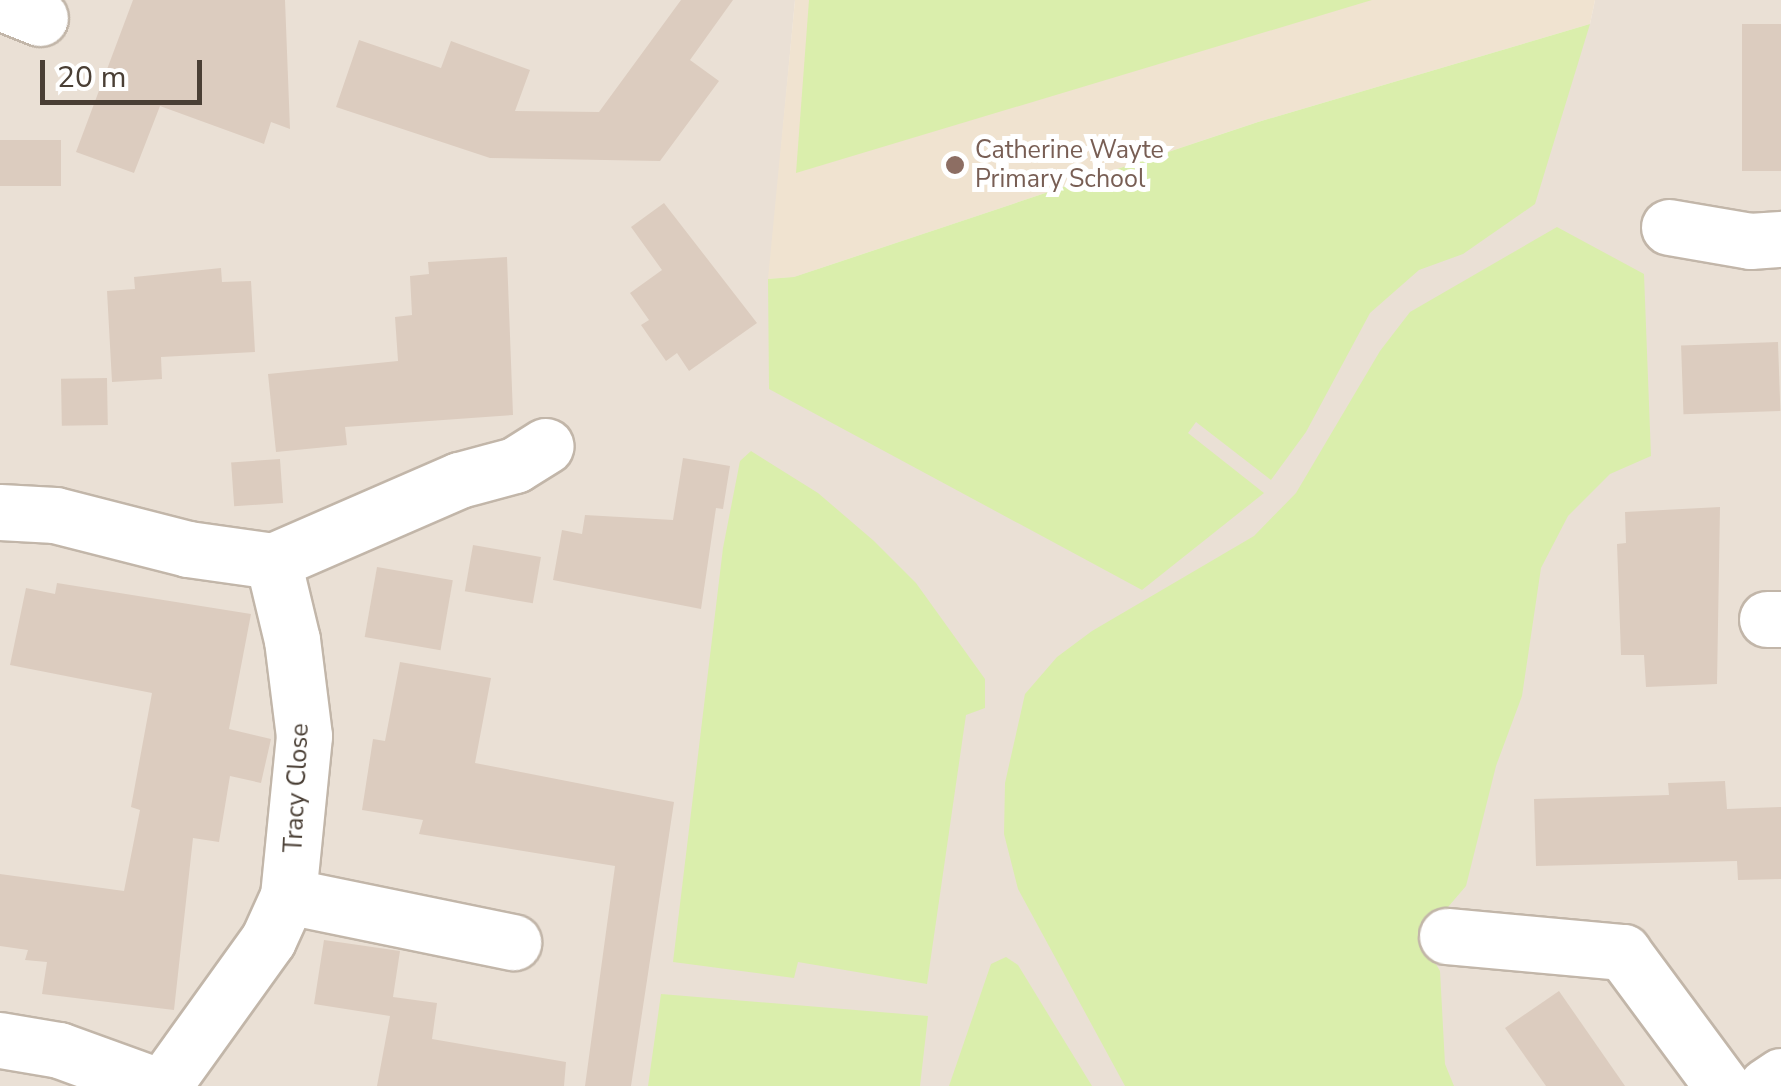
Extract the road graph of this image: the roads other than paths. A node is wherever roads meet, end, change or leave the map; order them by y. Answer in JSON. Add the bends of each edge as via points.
{"nodes":[{"id":1,"x":1669,"y":226,"type":"dead end"},
{"id":2,"x":1781,"y":239,"type":"edge"},
{"id":3,"x":545,"y":446,"type":"dead end"},
{"id":4,"x":0,"y":512,"type":"edge"},
{"id":5,"x":274,"y":562,"type":"junction"},
{"id":6,"x":288,"y":896,"type":"junction"},
{"id":7,"x":1447,"y":936,"type":"dead end"},
{"id":8,"x":513,"y":942,"type":"dead end"},
{"id":9,"x":0,"y":1040,"type":"edge"},
{"id":10,"x":1781,"y":1076,"type":"edge"},
{"id":11,"x":161,"y":1086,"type":"edge"},
{"id":12,"x":1722,"y":1086,"type":"edge"},
{"id":13,"x":1766,"y":1086,"type":"edge"}],
"edges":[{"from":1,"to":2,"type":"street","via":[[1750,241]]},
{"from":3,"to":5,"type":"street","via":[[515,465],[459,480]]},
{"from":4,"to":5,"type":"street","via":[[55,516]]},
{"from":5,"to":6,"type":"street","name":"Tracy Close","via":[[304,736]]},
{"from":6,"to":8,"type":"street"},
{"from":6,"to":11,"type":"street","name":"Tracy Close","via":[[268,940]]},
{"from":7,"to":12,"type":"street","via":[[1623,952]]},
{"from":9,"to":11,"type":"street","name":"Tracy Close","via":[[58,1050]]},
{"from":10,"to":13,"type":"street"}]}
